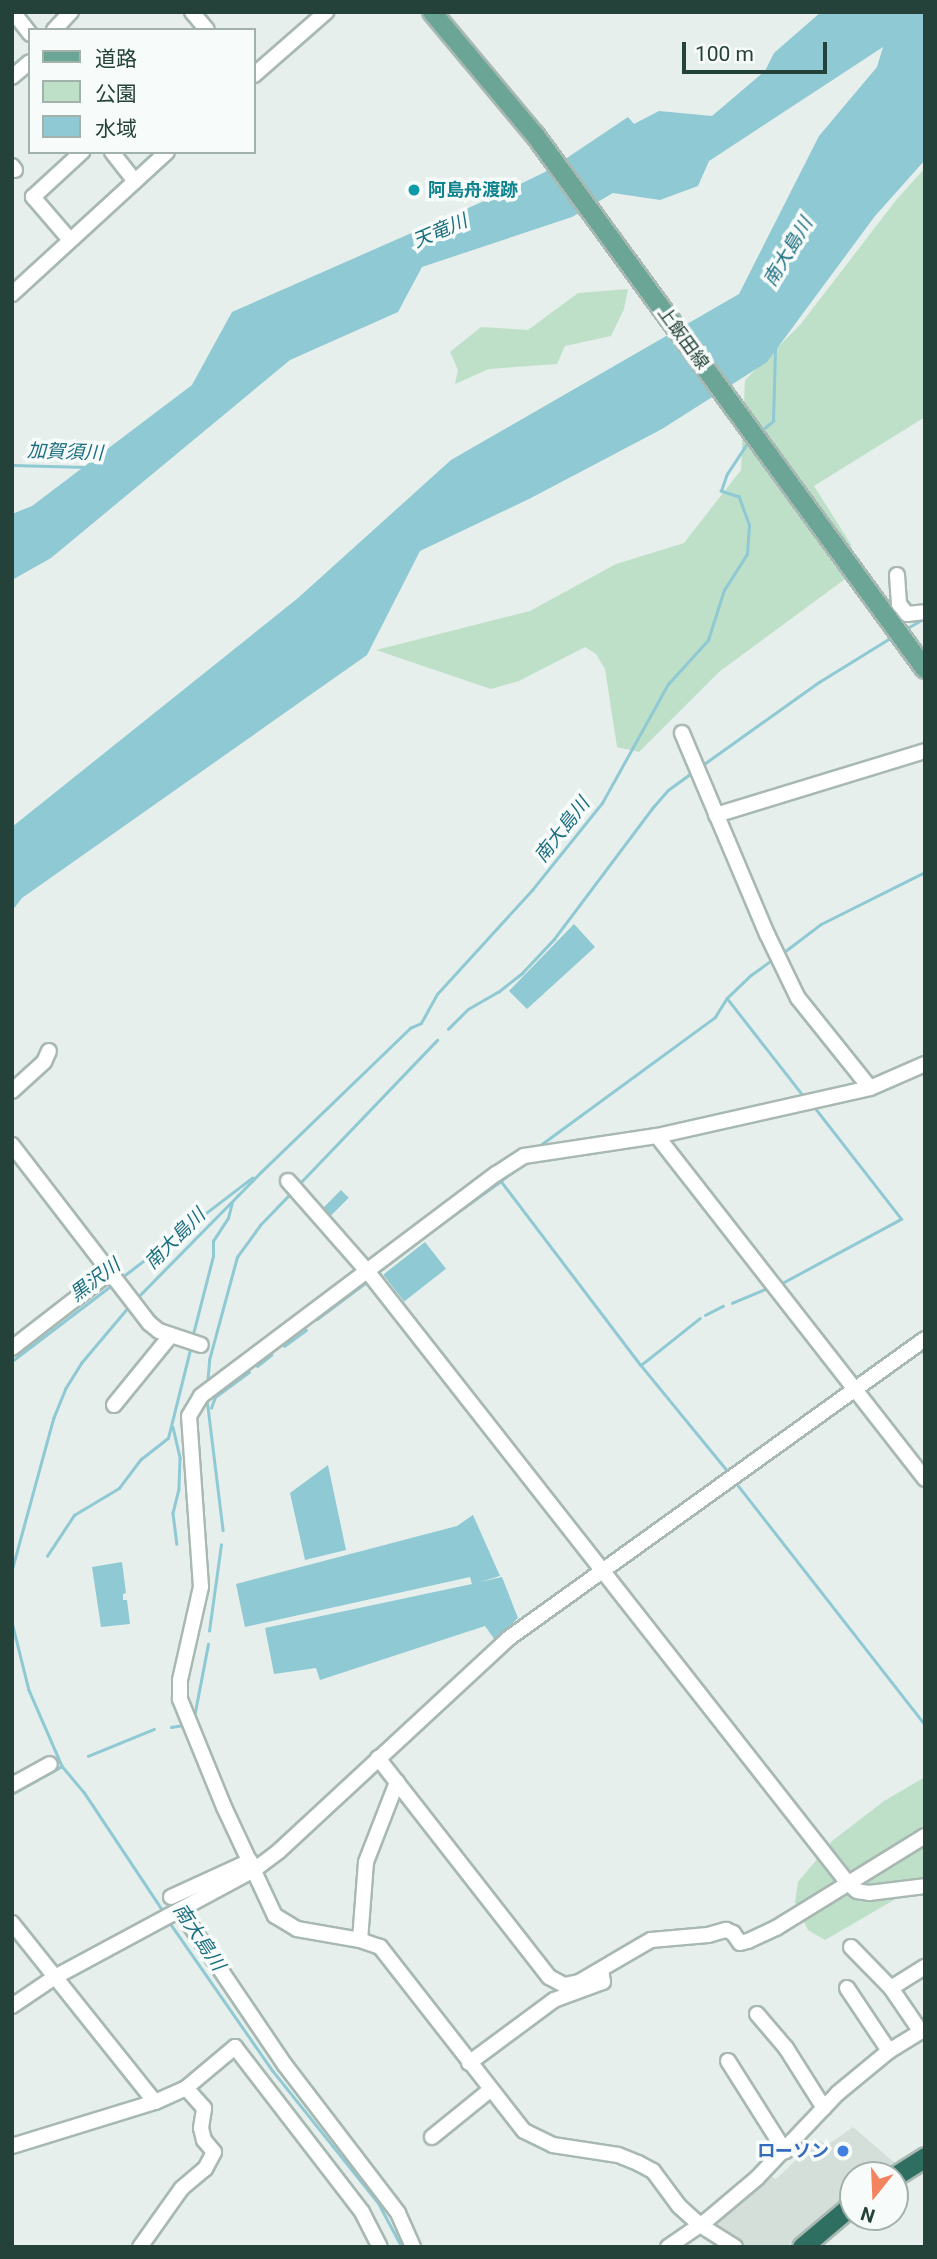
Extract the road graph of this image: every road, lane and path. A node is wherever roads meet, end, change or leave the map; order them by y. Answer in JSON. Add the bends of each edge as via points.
{"nodes":[{"id":1,"x":13,"y":12,"type":"edge"},
{"id":2,"x":71,"y":12,"type":"edge"},
{"id":3,"x":192,"y":12,"type":"edge"},
{"id":4,"x":326,"y":12,"type":"edge"},
{"id":5,"x":432,"y":12,"type":"edge"},
{"id":6,"x":56,"y":28,"type":"edge"},
{"id":7,"x":205,"y":28,"type":"edge"},
{"id":8,"x":28,"y":31,"type":"edge"},
{"id":9,"x":28,"y":64,"type":"edge"},
{"id":10,"x":256,"y":73,"type":"edge"},
{"id":11,"x":12,"y":77,"type":"edge"},
{"id":12,"x":80,"y":154,"type":"edge"},
{"id":13,"x":113,"y":154,"type":"edge"},
{"id":14,"x":165,"y":154,"type":"edge"},
{"id":15,"x":135,"y":181,"type":"junction"},
{"id":16,"x":70,"y":240,"type":"junction"},
{"id":17,"x":12,"y":294,"type":"edge"},
{"id":18,"x":897,"y":575,"type":"dead end"},
{"id":19,"x":925,"y":612,"type":"edge"},
{"id":20,"x":925,"y":670,"type":"edge"},
{"id":21,"x":682,"y":733,"type":"dead end"},
{"id":22,"x":925,"y":751,"type":"edge"},
{"id":23,"x":716,"y":815,"type":"junction"},
{"id":24,"x":49,"y":1051,"type":"dead end"},
{"id":25,"x":925,"y":1064,"type":"edge"},
{"id":26,"x":870,"y":1088,"type":"junction"},
{"id":27,"x":12,"y":1091,"type":"edge"},
{"id":28,"x":657,"y":1136,"type":"junction"},
{"id":29,"x":12,"y":1145,"type":"edge"},
{"id":30,"x":288,"y":1181,"type":"dead end"},
{"id":31,"x":368,"y":1272,"type":"junction"},
{"id":32,"x":122,"y":1288,"type":"junction"},
{"id":33,"x":171,"y":1335,"type":"junction"},
{"id":34,"x":925,"y":1339,"type":"edge"},
{"id":35,"x":201,"y":1345,"type":"dead end"},
{"id":36,"x":12,"y":1348,"type":"edge"},
{"id":37,"x":856,"y":1389,"type":"junction"},
{"id":38,"x":114,"y":1405,"type":"dead end"},
{"id":39,"x":923,"y":1473,"type":"edge"},
{"id":40,"x":601,"y":1569,"type":"junction"},
{"id":41,"x":378,"y":1758,"type":"junction"},
{"id":42,"x":50,"y":1764,"type":"dead end"},
{"id":43,"x":397,"y":1782,"type":"junction"},
{"id":44,"x":12,"y":1785,"type":"edge"},
{"id":45,"x":925,"y":1836,"type":"edge"},
{"id":46,"x":252,"y":1865,"type":"junction"},
{"id":47,"x":847,"y":1882,"type":"junction"},
{"id":48,"x":925,"y":1886,"type":"edge"},
{"id":49,"x":171,"y":1897,"type":"dead end"},
{"id":50,"x":179,"y":1911,"type":"junction"},
{"id":51,"x":12,"y":1923,"type":"edge"},
{"id":52,"x":360,"y":1940,"type":"junction"},
{"id":53,"x":851,"y":1947,"type":"dead end"},
{"id":54,"x":925,"y":1967,"type":"edge"},
{"id":55,"x":601,"y":1970,"type":"junction"},
{"id":56,"x":55,"y":1977,"type":"junction"},
{"id":57,"x":847,"y":1988,"type":"dead end"},
{"id":58,"x":891,"y":1988,"type":"junction"},
{"id":59,"x":12,"y":2006,"type":"edge"},
{"id":60,"x":757,"y":2014,"type":"dead end"},
{"id":61,"x":923,"y":2031,"type":"edge"},
{"id":62,"x":889,"y":2052,"type":"junction"},
{"id":63,"x":728,"y":2062,"type":"dead end"},
{"id":64,"x":469,"y":2063,"type":"junction"},
{"id":65,"x":186,"y":2088,"type":"junction"},
{"id":66,"x":490,"y":2090,"type":"junction"},
{"id":67,"x":155,"y":2102,"type":"junction"},
{"id":68,"x":824,"y":2108,"type":"junction"},
{"id":69,"x":432,"y":2137,"type":"dead end"},
{"id":70,"x":12,"y":2146,"type":"edge"},
{"id":71,"x":785,"y":2151,"type":"junction"},
{"id":72,"x":925,"y":2157,"type":"edge"},
{"id":73,"x":909,"y":2167,"type":"edge"},
{"id":74,"x":839,"y":2216,"type":"edge"},
{"id":75,"x":700,"y":2225,"type":"junction"},
{"id":76,"x":140,"y":2247,"type":"edge"},
{"id":77,"x":380,"y":2247,"type":"edge"},
{"id":78,"x":414,"y":2247,"type":"edge"},
{"id":79,"x":668,"y":2247,"type":"edge"},
{"id":80,"x":735,"y":2247,"type":"edge"},
{"id":81,"x":802,"y":2247,"type":"edge"}],
"edges":[{"from":1,"to":8,"type":"street"},
{"from":2,"to":6,"type":"street"},
{"from":3,"to":7,"type":"street"},
{"from":4,"to":10,"type":"street"},
{"from":5,"to":20,"type":"main road","name":"上飯田線","via":[[541,143]]},
{"from":9,"to":11,"type":"street"},
{"from":12,"to":16,"type":"street","via":[[33,197]]},
{"from":13,"to":15,"type":"street"},
{"from":14,"to":15,"type":"street"},
{"from":15,"to":16,"type":"street"},
{"from":16,"to":17,"type":"street"},
{"from":18,"to":19,"type":"street","via":[[899,604],[906,614]]},
{"from":21,"to":23,"type":"street"},
{"from":22,"to":23,"type":"street"},
{"from":23,"to":26,"type":"street","via":[[798,998]]},
{"from":24,"to":27,"type":"street","via":[[44,1062]]},
{"from":25,"to":26,"type":"street"},
{"from":26,"to":28,"type":"street"},
{"from":28,"to":31,"type":"street","via":[[524,1156]]},
{"from":28,"to":37,"type":"street"},
{"from":29,"to":32,"type":"street"},
{"from":30,"to":31,"type":"street"},
{"from":31,"to":40,"type":"street"},
{"from":31,"to":46,"type":"street","via":[[201,1396],[189,1416],[201,1587],[180,1679],[180,1699]]},
{"from":32,"to":33,"type":"street","via":[[149,1323]]},
{"from":32,"to":36,"type":"street"},
{"from":33,"to":35,"type":"street"},
{"from":33,"to":38,"type":"street"},
{"from":34,"to":37,"type":"street"},
{"from":37,"to":39,"type":"street"},
{"from":37,"to":40,"type":"street"},
{"from":40,"to":41,"type":"street","via":[[509,1638]]},
{"from":40,"to":47,"type":"street"},
{"from":41,"to":43,"type":"street"},
{"from":41,"to":46,"type":"street"},
{"from":42,"to":44,"type":"street"},
{"from":43,"to":52,"type":"street","via":[[366,1863]]},
{"from":43,"to":55,"type":"street","via":[[549,1977],[558,1984],[571,1984]]},
{"from":45,"to":47,"type":"street"},
{"from":46,"to":49,"type":"street"},
{"from":46,"to":50,"type":"street"},
{"from":46,"to":52,"type":"street","via":[[275,1916],[285,1925]]},
{"from":47,"to":48,"type":"street","via":[[857,1891],[869,1893]]},
{"from":47,"to":55,"type":"street","via":[[748,1941],[740,1943],[726,1930],[659,1938]]},
{"from":50,"to":56,"type":"street"},
{"from":50,"to":78,"type":"street","via":[[285,2065],[398,2213]]},
{"from":51,"to":56,"type":"street"},
{"from":52,"to":64,"type":"street","via":[[380,1947],[391,1959]]},
{"from":53,"to":58,"type":"street"},
{"from":54,"to":58,"type":"street"},
{"from":55,"to":64,"type":"street","via":[[603,1982],[554,2000]]},
{"from":56,"to":59,"type":"street"},
{"from":56,"to":67,"type":"street"},
{"from":57,"to":62,"type":"street"},
{"from":58,"to":61,"type":"street"},
{"from":60,"to":68,"type":"street","via":[[786,2048]]},
{"from":61,"to":62,"type":"street"},
{"from":62,"to":68,"type":"street"},
{"from":63,"to":71,"type":"street"},
{"from":64,"to":66,"type":"street"},
{"from":65,"to":67,"type":"street"},
{"from":65,"to":76,"type":"street","via":[[204,2108],[201,2128],[214,2152]]},
{"from":65,"to":77,"type":"street","via":[[235,2047],[362,2212]]},
{"from":66,"to":69,"type":"street"},
{"from":66,"to":75,"type":"street","via":[[514,2122],[537,2139],[618,2155],[653,2171]]},
{"from":67,"to":70,"type":"street"},
{"from":68,"to":71,"type":"street"},
{"from":71,"to":75,"type":"street"},
{"from":72,"to":73,"type":"highway"},
{"from":74,"to":81,"type":"highway"},
{"from":75,"to":79,"type":"street"},
{"from":75,"to":80,"type":"street"}]}
